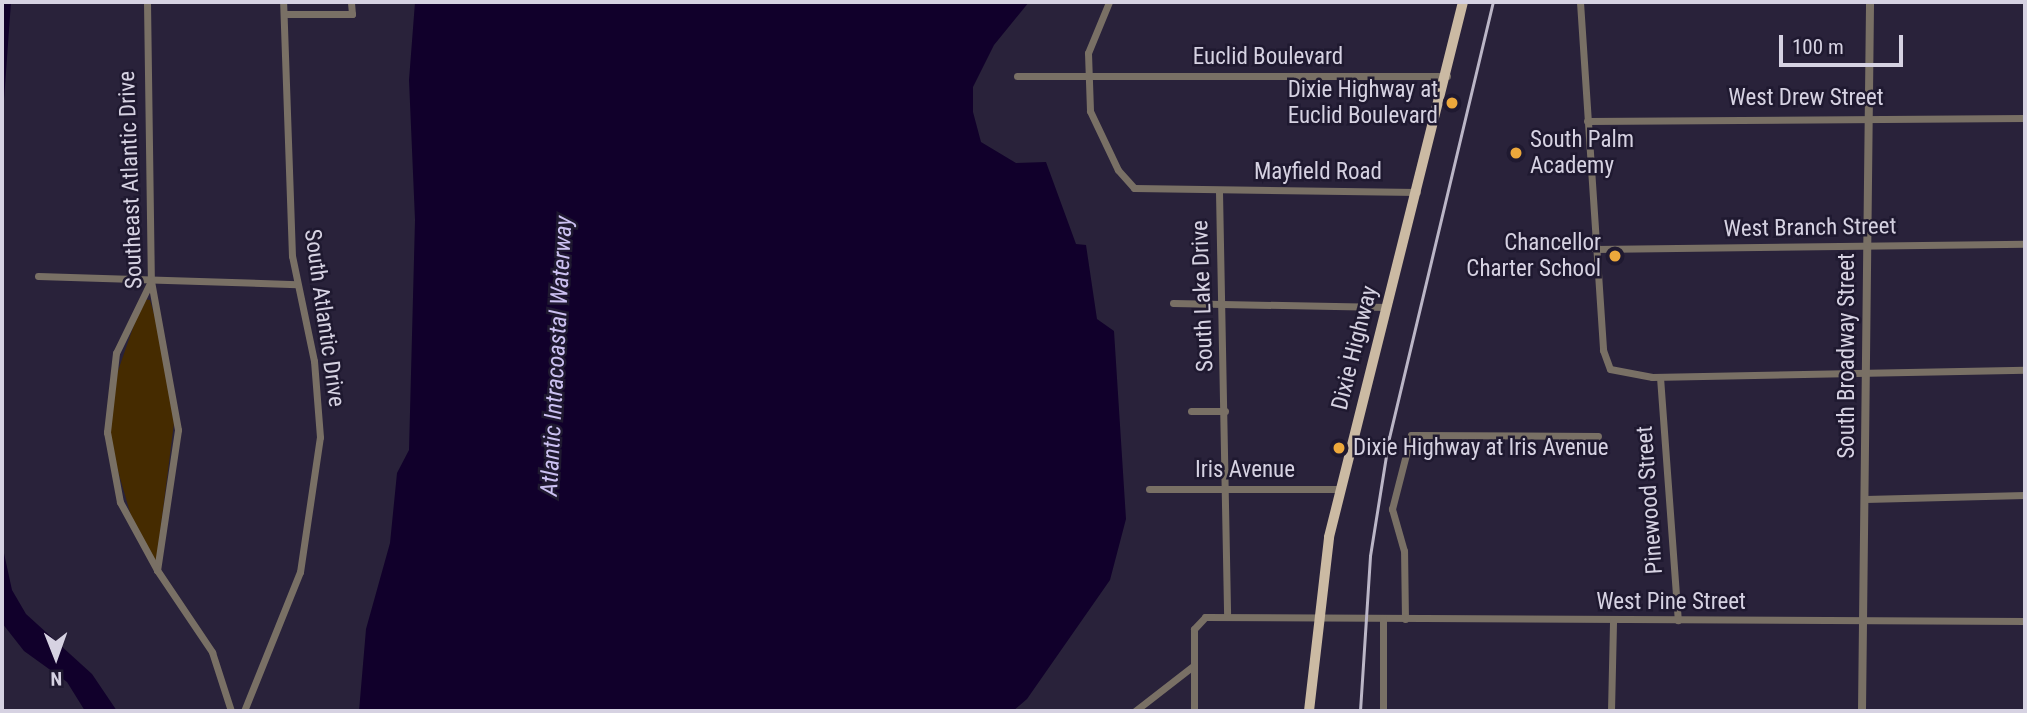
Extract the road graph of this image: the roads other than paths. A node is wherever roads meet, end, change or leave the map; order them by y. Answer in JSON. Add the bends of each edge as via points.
{"nodes":[{"id":1,"x":146,"y":2,"type":"edge"},
{"id":2,"x":283,"y":2,"type":"edge"},
{"id":3,"x":351,"y":2,"type":"edge"},
{"id":4,"x":1109,"y":2,"type":"edge"},
{"id":5,"x":1463,"y":2,"type":"edge"},
{"id":6,"x":1580,"y":2,"type":"edge"},
{"id":7,"x":1870,"y":2,"type":"edge"},
{"id":8,"x":285,"y":14,"type":"junction"},
{"id":9,"x":1017,"y":76,"type":"dead end"},
{"id":10,"x":1087,"y":76,"type":"junction"},
{"id":11,"x":1448,"y":76,"type":"junction"},
{"id":12,"x":1868,"y":117,"type":"junction"},
{"id":13,"x":2025,"y":118,"type":"edge"},
{"id":14,"x":1587,"y":121,"type":"junction"},
{"id":15,"x":1219,"y":192,"type":"junction"},
{"id":16,"x":1417,"y":192,"type":"junction"},
{"id":17,"x":2025,"y":244,"type":"edge"},
{"id":18,"x":1867,"y":246,"type":"junction"},
{"id":19,"x":1595,"y":249,"type":"junction"},
{"id":20,"x":38,"y":276,"type":"dead end"},
{"id":21,"x":151,"y":281,"type":"junction"},
{"id":22,"x":297,"y":284,"type":"junction"},
{"id":23,"x":1173,"y":303,"type":"dead end"},
{"id":24,"x":1223,"y":307,"type":"junction"},
{"id":25,"x":1387,"y":307,"type":"junction"},
{"id":26,"x":2025,"y":370,"type":"edge"},
{"id":27,"x":1868,"y":372,"type":"junction"},
{"id":28,"x":1660,"y":377,"type":"junction"},
{"id":29,"x":1191,"y":411,"type":"dead end"},
{"id":30,"x":1225,"y":411,"type":"junction"},
{"id":31,"x":1598,"y":436,"type":"dead end"},
{"id":32,"x":1149,"y":489,"type":"dead end"},
{"id":33,"x":1227,"y":489,"type":"junction"},
{"id":34,"x":1340,"y":489,"type":"junction"},
{"id":35,"x":2025,"y":495,"type":"edge"},
{"id":36,"x":1865,"y":499,"type":"junction"},
{"id":37,"x":158,"y":570,"type":"junction"},
{"id":38,"x":1227,"y":617,"type":"junction"},
{"id":39,"x":1316,"y":618,"type":"junction"},
{"id":40,"x":1383,"y":619,"type":"junction"},
{"id":41,"x":1405,"y":619,"type":"junction"},
{"id":42,"x":1678,"y":620,"type":"junction"},
{"id":43,"x":1613,"y":621,"type":"junction"},
{"id":44,"x":2025,"y":621,"type":"edge"},
{"id":45,"x":1866,"y":622,"type":"junction"},
{"id":46,"x":1193,"y":666,"type":"junction"},
{"id":47,"x":1311,"y":710,"type":"edge"},
{"id":48,"x":230,"y":711,"type":"edge"},
{"id":49,"x":244,"y":711,"type":"edge"},
{"id":50,"x":1135,"y":711,"type":"edge"},
{"id":51,"x":1194,"y":711,"type":"edge"},
{"id":52,"x":1383,"y":711,"type":"edge"},
{"id":53,"x":1611,"y":711,"type":"edge"},
{"id":54,"x":1862,"y":711,"type":"edge"}],
"edges":[{"from":1,"to":21,"type":"street","name":"Southeast Atlantic Drive"},
{"from":2,"to":8,"type":"street","name":"South Atlantic Drive"},
{"from":3,"to":8,"type":"street","via":[[352,14]]},
{"from":4,"to":10,"type":"street","name":"South Lake Drive","via":[[1094,31]]},
{"from":5,"to":11,"type":"main road","name":"Dixie Highway"},
{"from":6,"to":14,"type":"street"},
{"from":7,"to":12,"type":"street","name":"South Broadway Street"},
{"from":8,"to":22,"type":"street","name":"South Atlantic Drive","via":[[284,128]]},
{"from":9,"to":10,"type":"street","name":"Euclid Boulevard"},
{"from":10,"to":11,"type":"street","name":"Euclid Boulevard"},
{"from":10,"to":15,"type":"street","name":"South Lake Drive","via":[[1098,135],[1134,188]]},
{"from":11,"to":16,"type":"main road","name":"Dixie Highway"},
{"from":12,"to":13,"type":"street","name":"West Drew Street"},
{"from":12,"to":14,"type":"street","name":"West Drew Street"},
{"from":12,"to":18,"type":"street","name":"South Broadway Street"},
{"from":14,"to":19,"type":"street"},
{"from":15,"to":16,"type":"street","name":"Mayfield Road"},
{"from":15,"to":24,"type":"street","name":"South Lake Drive"},
{"from":16,"to":25,"type":"main road","name":"Dixie Highway"},
{"from":17,"to":18,"type":"street","name":"West Branch Street"},
{"from":18,"to":19,"type":"street","name":"West Branch Street"},
{"from":18,"to":27,"type":"street","name":"South Broadway Street"},
{"from":19,"to":28,"type":"street","via":[[1609,369]]},
{"from":20,"to":21,"type":"street"},
{"from":21,"to":22,"type":"street"},
{"from":21,"to":37,"type":"street","name":"Southeast Atlantic Drive","via":[[168,347],[178,430]]},
{"from":21,"to":37,"type":"street","via":[[116,353],[107,432],[120,502]]},
{"from":22,"to":49,"type":"street","name":"South Atlantic Drive","via":[[318,386],[317,479],[300,572]]},
{"from":23,"to":24,"type":"street"},
{"from":24,"to":25,"type":"street"},
{"from":24,"to":30,"type":"street","name":"South Lake Drive"},
{"from":25,"to":34,"type":"main road","name":"Dixie Highway"},
{"from":26,"to":27,"type":"street"},
{"from":27,"to":28,"type":"street"},
{"from":27,"to":36,"type":"street","name":"South Broadway Street"},
{"from":28,"to":42,"type":"street","name":"Pinewood Street"},
{"from":29,"to":30,"type":"street"},
{"from":30,"to":33,"type":"street","name":"South Lake Drive"},
{"from":31,"to":41,"type":"street","via":[[1411,435],[1392,509],[1404,551]]},
{"from":32,"to":33,"type":"street","name":"Iris Avenue"},
{"from":33,"to":34,"type":"street","name":"Iris Avenue"},
{"from":33,"to":38,"type":"street","name":"South Lake Drive"},
{"from":34,"to":39,"type":"main road","name":"Dixie Highway"},
{"from":35,"to":36,"type":"street"},
{"from":36,"to":45,"type":"street","name":"South Broadway Street"},
{"from":37,"to":48,"type":"street","via":[[212,652]]},
{"from":38,"to":39,"type":"street","name":"West Pine Street"},
{"from":38,"to":46,"type":"street","via":[[1199,620]]},
{"from":39,"to":40,"type":"street","name":"West Pine Street"},
{"from":39,"to":47,"type":"main road","name":"Dixie Highway"},
{"from":40,"to":41,"type":"street","name":"West Pine Street"},
{"from":40,"to":52,"type":"street"},
{"from":41,"to":43,"type":"street","name":"West Pine Street"},
{"from":42,"to":43,"type":"street","name":"West Pine Street"},
{"from":42,"to":45,"type":"street","name":"West Pine Street"},
{"from":43,"to":53,"type":"street"},
{"from":44,"to":45,"type":"street","name":"West Pine Street"},
{"from":45,"to":54,"type":"street","name":"South Broadway Street"},
{"from":46,"to":50,"type":"street"},
{"from":46,"to":51,"type":"street"}]}
